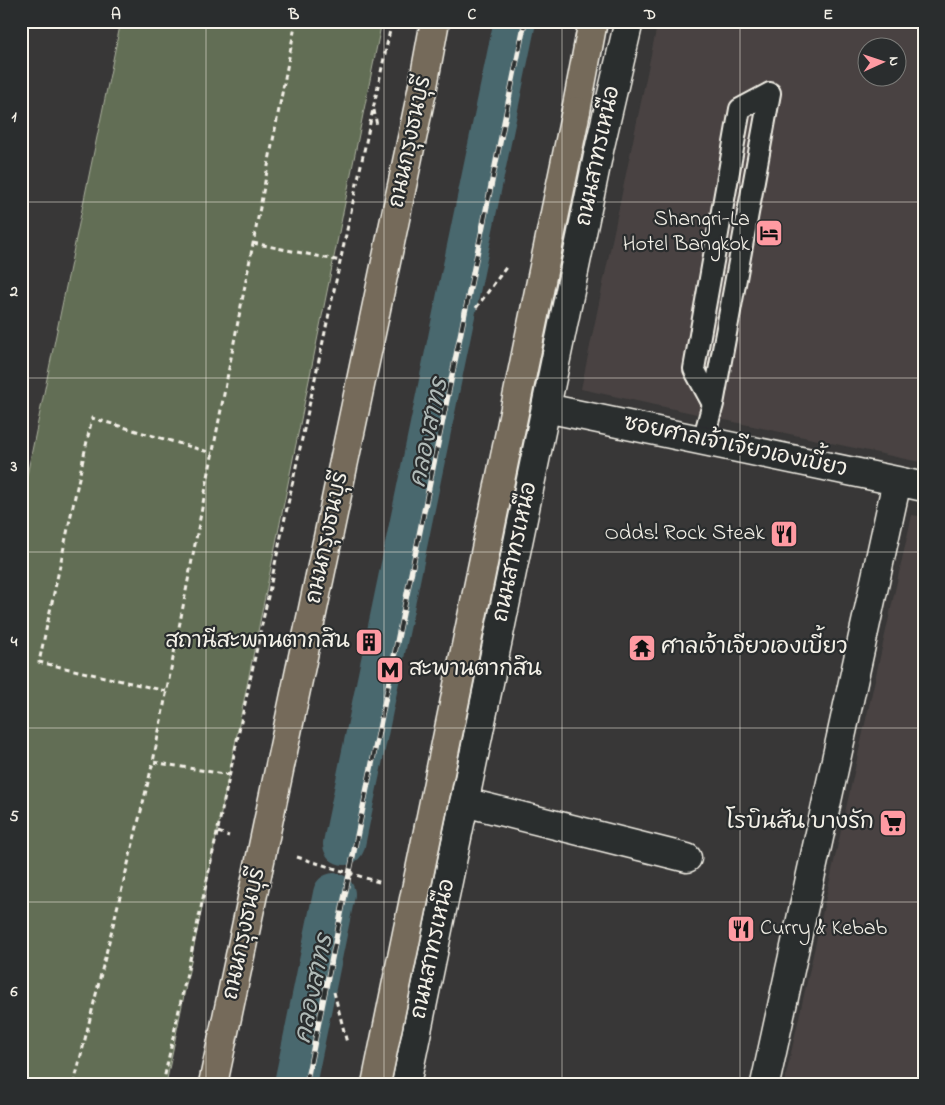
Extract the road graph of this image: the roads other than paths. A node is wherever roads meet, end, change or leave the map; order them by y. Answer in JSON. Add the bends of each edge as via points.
{"nodes":[{"id":1,"x":435,"y":21,"type":"edge"},
{"id":2,"x":593,"y":21,"type":"edge"},
{"id":3,"x":629,"y":21,"type":"edge"},
{"id":4,"x":713,"y":404,"type":"junction"},
{"id":5,"x":546,"y":408,"type":"junction"},
{"id":6,"x":703,"y":440,"type":"junction"},
{"id":7,"x":897,"y":481,"type":"junction"},
{"id":8,"x":924,"y":487,"type":"edge"},
{"id":9,"x":464,"y":802,"type":"junction"},
{"id":10,"x":687,"y":858,"type":"dead end"},
{"id":11,"x":213,"y":1084,"type":"edge"},
{"id":12,"x":376,"y":1084,"type":"edge"},
{"id":13,"x":406,"y":1084,"type":"edge"},
{"id":14,"x":765,"y":1084,"type":"edge"}],
"edges":[{"from":1,"to":11,"type":"main road","name":"ถนนกรุงธนบุรี","bridge":true},
{"from":2,"to":12,"type":"main road","bridge":true},
{"from":3,"to":5,"type":"street","name":"ถนนสาทรเหนือ"},
{"from":4,"to":4,"type":"lane","via":[[694,370],[740,109],[770,93]]},
{"from":4,"to":6,"type":"lane"},
{"from":5,"to":6,"type":"street","name":"ซอยศาลเจ้าเจียวเองเบี้ยว"},
{"from":5,"to":9,"type":"street","name":"ถนนสาทรเหนือ"},
{"from":6,"to":7,"type":"street","name":"ซอยศาลเจ้าเจียวเองเบี้ยว"},
{"from":7,"to":8,"type":"street","name":"ซอยศาลเจ้าเจียวเองเบี้ยว"},
{"from":7,"to":14,"type":"street"},
{"from":9,"to":10,"type":"street"},
{"from":9,"to":13,"type":"street","name":"ถนนสาทรเหนือ"}]}
